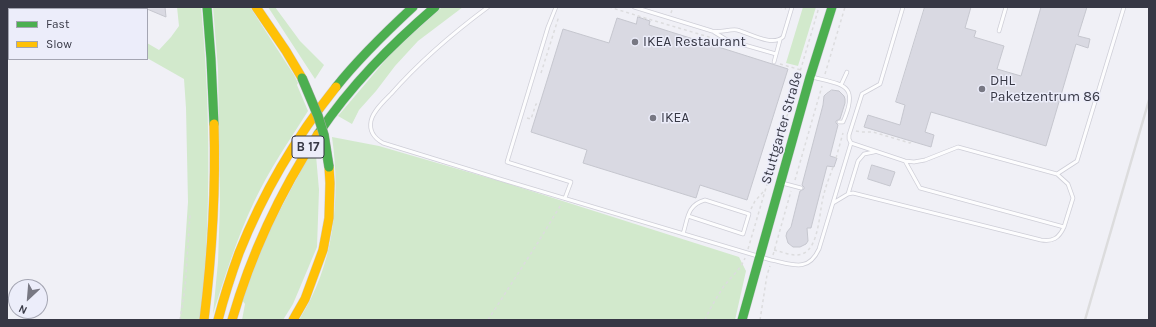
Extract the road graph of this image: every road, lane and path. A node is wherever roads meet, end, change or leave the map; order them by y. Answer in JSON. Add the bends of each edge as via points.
{"nodes":[{"id":1,"x":207,"y":7,"type":"edge"},
{"id":2,"x":256,"y":7,"type":"edge"},
{"id":3,"x":413,"y":7,"type":"edge"},
{"id":4,"x":435,"y":7,"type":"edge"},
{"id":5,"x":488,"y":7,"type":"edge"},
{"id":6,"x":556,"y":7,"type":"edge"},
{"id":7,"x":609,"y":7,"type":"edge"},
{"id":8,"x":634,"y":7,"type":"edge"},
{"id":9,"x":792,"y":7,"type":"edge"},
{"id":10,"x":819,"y":7,"type":"edge"},
{"id":11,"x":832,"y":7,"type":"edge"},
{"id":12,"x":845,"y":7,"type":"edge"},
{"id":13,"x":903,"y":7,"type":"edge"},
{"id":14,"x":1006,"y":7,"type":"edge"},
{"id":15,"x":1124,"y":7,"type":"edge"},
{"id":16,"x":560,"y":14,"type":"dead end"},
{"id":17,"x":712,"y":31,"type":"junction"},
{"id":18,"x":999,"y":31,"type":"dead end"},
{"id":19,"x":780,"y":40,"type":"junction"},
{"id":20,"x":705,"y":50,"type":"dead end"},
{"id":21,"x":776,"y":54,"type":"junction"},
{"id":22,"x":774,"y":62,"type":"joint"},
{"id":23,"x":801,"y":70,"type":"junction"},
{"id":24,"x":847,"y":72,"type":"dead end"},
{"id":25,"x":540,"y":75,"type":"dead end"},
{"id":26,"x":810,"y":76,"type":"junction"},
{"id":27,"x":823,"y":80,"type":"junction"},
{"id":28,"x":841,"y":84,"type":"junction"},
{"id":29,"x":539,"y":105,"type":"dead end"},
{"id":30,"x":526,"y":118,"type":"dead end"},
{"id":31,"x":531,"y":120,"type":"dead end"},
{"id":32,"x":839,"y":122,"type":"dead end"},
{"id":33,"x":524,"y":123,"type":"dead end"},
{"id":34,"x":851,"y":129,"type":"junction"},
{"id":35,"x":911,"y":141,"type":"dead end"},
{"id":36,"x":851,"y":143,"type":"junction"},
{"id":37,"x":876,"y":152,"type":"junction"},
{"id":38,"x":836,"y":158,"type":"dead end"},
{"id":39,"x":905,"y":161,"type":"junction"},
{"id":40,"x":833,"y":167,"type":"dead end"},
{"id":41,"x":1057,"y":174,"type":"junction"},
{"id":42,"x":781,"y":183,"type":"junction"},
{"id":43,"x":793,"y":186,"type":"junction"},
{"id":44,"x":801,"y":188,"type":"dead end"},
{"id":45,"x":765,"y":189,"type":"junction"},
{"id":46,"x":848,"y":194,"type":"junction"},
{"id":47,"x":565,"y":198,"type":"junction"},
{"id":48,"x":833,"y":203,"type":"junction"},
{"id":49,"x":190,"y":214,"type":"dead end"},
{"id":50,"x":749,"y":214,"type":"junction"},
{"id":51,"x":688,"y":216,"type":"junction"},
{"id":52,"x":1064,"y":227,"type":"junction"},
{"id":53,"x":683,"y":234,"type":"junction"},
{"id":54,"x":774,"y":250,"type":"junction"},
{"id":55,"x":746,"y":252,"type":"junction"},
{"id":56,"x":760,"y":257,"type":"junction"},
{"id":57,"x":771,"y":260,"type":"junction"},
{"id":58,"x":180,"y":320,"type":"edge"},
{"id":59,"x":204,"y":320,"type":"edge"},
{"id":60,"x":218,"y":320,"type":"edge"},
{"id":61,"x":232,"y":320,"type":"edge"},
{"id":62,"x":293,"y":320,"type":"edge"},
{"id":63,"x":488,"y":320,"type":"edge"},
{"id":64,"x":705,"y":320,"type":"edge"},
{"id":65,"x":742,"y":320,"type":"edge"},
{"id":66,"x":760,"y":320,"type":"edge"}],
"edges":[{"from":1,"to":59,"type":"main road","via":[[214,133],[214,201]]},
{"from":2,"to":62,"type":"main road","bridge":true,"via":[[302,78],[324,135],[329,167],[329,218],[323,250],[305,299]]},
{"from":3,"to":60,"type":"main road","number":"B 17","via":[[347,73],[292,148],[271,185],[240,252]]},
{"from":4,"to":61,"type":"main road","number":"B 17","via":[[399,38],[358,81],[296,166],[263,232]]},
{"from":5,"to":47,"type":"lane","via":[[442,43],[398,86],[374,114],[370,128],[372,134],[383,143]]},
{"from":6,"to":47,"type":"lane","via":[[507,162],[571,182]]},
{"from":7,"to":20,"type":"path","via":[[709,37]]},
{"from":8,"to":17,"type":"lane"},
{"from":9,"to":19,"type":"lane"},
{"from":10,"to":23,"type":"path"},
{"from":11,"to":26,"type":"main road","name":"Stuttgarter Straße"},
{"from":12,"to":27,"type":"path"},
{"from":13,"to":34,"type":"lane","via":[[880,84],[862,94]]},
{"from":14,"to":18,"type":"lane"},
{"from":15,"to":41,"type":"lane","via":[[1077,161]]},
{"from":16,"to":25,"type":"path"},
{"from":17,"to":19,"type":"lane","via":[[731,29],[772,41]]},
{"from":17,"to":21,"type":"lane","via":[[727,40]]},
{"from":19,"to":21,"type":"lane"},
{"from":21,"to":22,"type":"lane"},
{"from":22,"to":23,"type":"path"},
{"from":23,"to":45,"type":"path"},
{"from":24,"to":28,"type":"lane"},
{"from":26,"to":27,"type":"lane"},
{"from":26,"to":42,"type":"main road","name":"Stuttgarter Straße"},
{"from":27,"to":28,"type":"lane"},
{"from":27,"to":43,"type":"path"},
{"from":28,"to":32,"type":"lane","via":[[850,96],[844,119]]},
{"from":29,"to":31,"type":"path","via":[[536,104]]},
{"from":30,"to":33,"type":"path"},
{"from":34,"to":35,"type":"path","via":[[910,143]]},
{"from":34,"to":36,"type":"lane"},
{"from":34,"to":38,"type":"path","via":[[845,127]]},
{"from":36,"to":37,"type":"lane"},
{"from":36,"to":48,"type":"lane"},
{"from":37,"to":39,"type":"lane"},
{"from":37,"to":46,"type":"lane","via":[[864,154],[858,161]]},
{"from":39,"to":41,"type":"lane","via":[[925,160],[958,147]]},
{"from":39,"to":52,"type":"lane","via":[[920,188]]},
{"from":40,"to":54,"type":"path","via":[[824,194],[815,238],[810,248],[802,254]]},
{"from":41,"to":52,"type":"lane","via":[[1068,184],[1073,198]]},
{"from":42,"to":43,"type":"lane"},
{"from":42,"to":56,"type":"main road","name":"Stuttgarter Straße"},
{"from":43,"to":44,"type":"lane"},
{"from":43,"to":54,"type":"path"},
{"from":45,"to":50,"type":"path"},
{"from":45,"to":55,"type":"path"},
{"from":46,"to":48,"type":"lane"},
{"from":46,"to":52,"type":"lane","via":[[853,193],[1041,240],[1057,238]]},
{"from":47,"to":53,"type":"lane"},
{"from":47,"to":63,"type":"path"},
{"from":48,"to":57,"type":"lane","via":[[819,249],[808,264],[798,266]]},
{"from":49,"to":58,"type":"path"},
{"from":50,"to":51,"type":"lane","via":[[705,200],[692,207]]},
{"from":50,"to":51,"type":"lane","via":[[742,234]]},
{"from":51,"to":53,"type":"lane"},
{"from":53,"to":55,"type":"lane"},
{"from":54,"to":57,"type":"path"},
{"from":55,"to":56,"type":"lane"},
{"from":55,"to":64,"type":"path","via":[[741,266],[723,288]]},
{"from":56,"to":57,"type":"lane"},
{"from":56,"to":65,"type":"main road","name":"Stuttgarter Straße"},
{"from":57,"to":66,"type":"path"}]}
